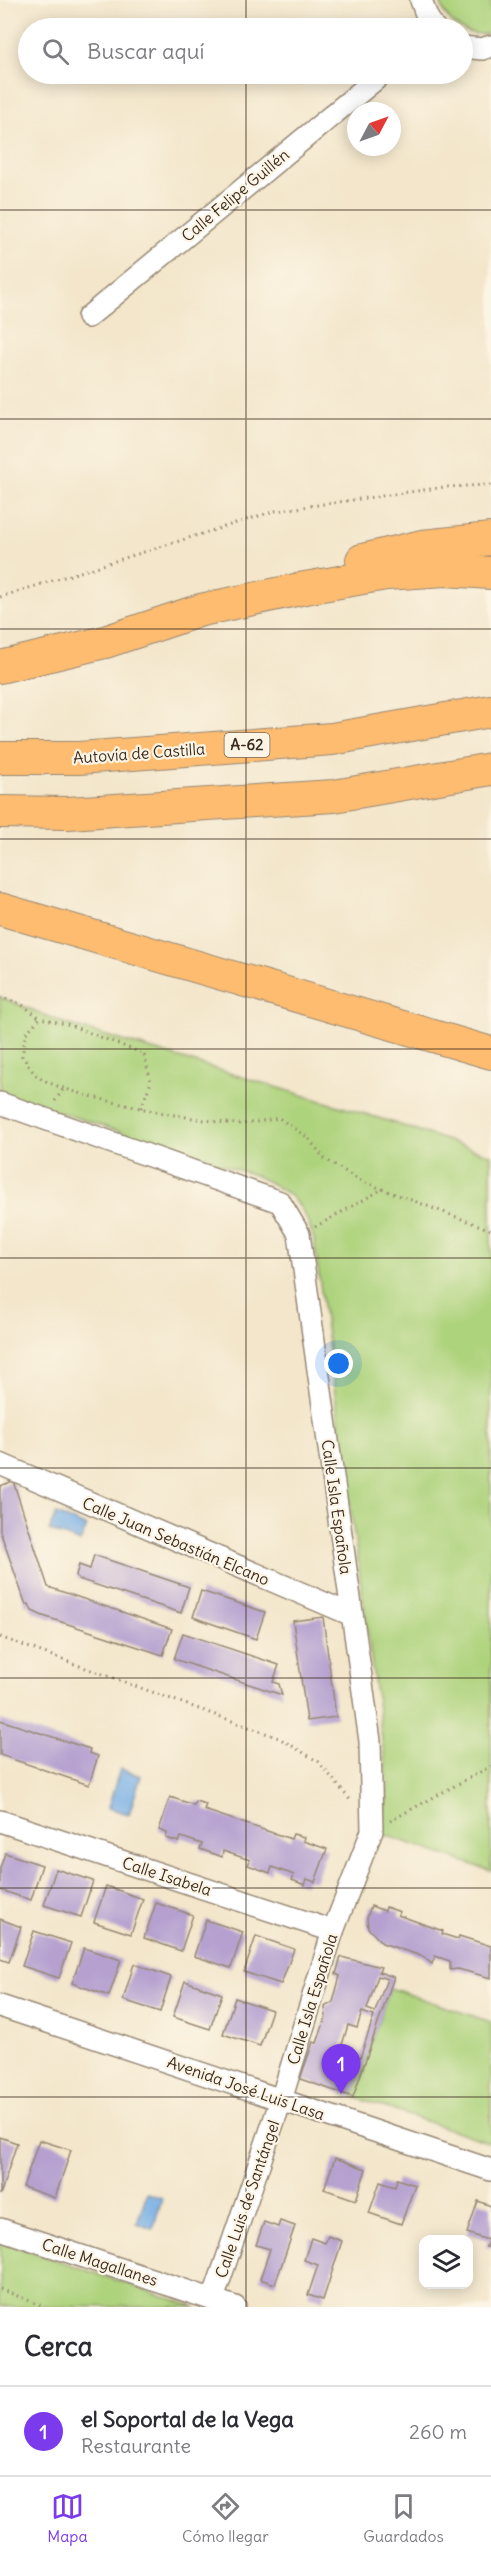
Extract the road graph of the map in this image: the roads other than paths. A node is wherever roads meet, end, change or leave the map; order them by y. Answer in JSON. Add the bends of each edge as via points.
{"nodes":[{"id":1,"x":491,"y":46,"type":"edge"},
{"id":2,"x":473,"y":48,"type":"edge"},
{"id":3,"x":370,"y":84,"type":"edge"},
{"id":4,"x":88,"y":317,"type":"dead end"},
{"id":5,"x":491,"y":539,"type":"edge"},
{"id":6,"x":491,"y":573,"type":"edge"},
{"id":7,"x":201,"y":610,"type":"junction"},
{"id":8,"x":0,"y":667,"type":"edge"},
{"id":9,"x":491,"y":711,"type":"edge"},
{"id":10,"x":0,"y":758,"type":"edge"},
{"id":11,"x":491,"y":769,"type":"edge"},
{"id":12,"x":0,"y":812,"type":"edge"},
{"id":13,"x":0,"y":909,"type":"edge"},
{"id":14,"x":491,"y":1053,"type":"edge"},
{"id":15,"x":0,"y":1103,"type":"edge"},
{"id":16,"x":0,"y":1464,"type":"edge"},
{"id":17,"x":352,"y":1615,"type":"junction"},
{"id":18,"x":0,"y":1821,"type":"edge"},
{"id":19,"x":333,"y":1931,"type":"junction"},
{"id":20,"x":0,"y":2006,"type":"edge"},
{"id":21,"x":281,"y":2100,"type":"junction"},
{"id":22,"x":491,"y":2170,"type":"edge"},
{"id":23,"x":0,"y":2229,"type":"edge"},
{"id":24,"x":213,"y":2299,"type":"junction"},
{"id":25,"x":235,"y":2307,"type":"edge"}],
"edges":[{"from":1,"to":2,"type":"street"},
{"from":3,"to":4,"type":"street","name":"Calle Felipe Guillén"},
{"from":5,"to":7,"type":"highway","via":[[422,546],[308,573]]},
{"from":6,"to":7,"type":"highway","via":[[446,570],[386,574]]},
{"from":7,"to":8,"type":"highway","via":[[105,642]]},
{"from":9,"to":10,"type":"highway","name":"Autovía de Castilla","number":"A-62","via":[[332,739],[79,758]]},
{"from":11,"to":12,"type":"highway","via":[[322,797],[68,813]]},
{"from":13,"to":14,"type":"highway"},
{"from":15,"to":17,"type":"street","name":"Calle Isla Española","via":[[280,1202],[299,1234]]},
{"from":16,"to":17,"type":"street","name":"Calle Juan Sebastián Elcano"},
{"from":17,"to":19,"type":"street","name":"Calle Isla Española","via":[[370,1741],[372,1831]]},
{"from":18,"to":19,"type":"street","name":"Calle Isabela"},
{"from":19,"to":21,"type":"street","name":"Calle Isla Española"},
{"from":20,"to":21,"type":"street","name":"Avenida José Luis Lasa"},
{"from":21,"to":22,"type":"street","name":"Avenida José Luis Lasa"},
{"from":21,"to":24,"type":"street","name":"Calle Luis de Santángel"},
{"from":23,"to":24,"type":"street","name":"Calle Magallanes"},
{"from":24,"to":25,"type":"street","name":"Calle Magallanes"}]}
